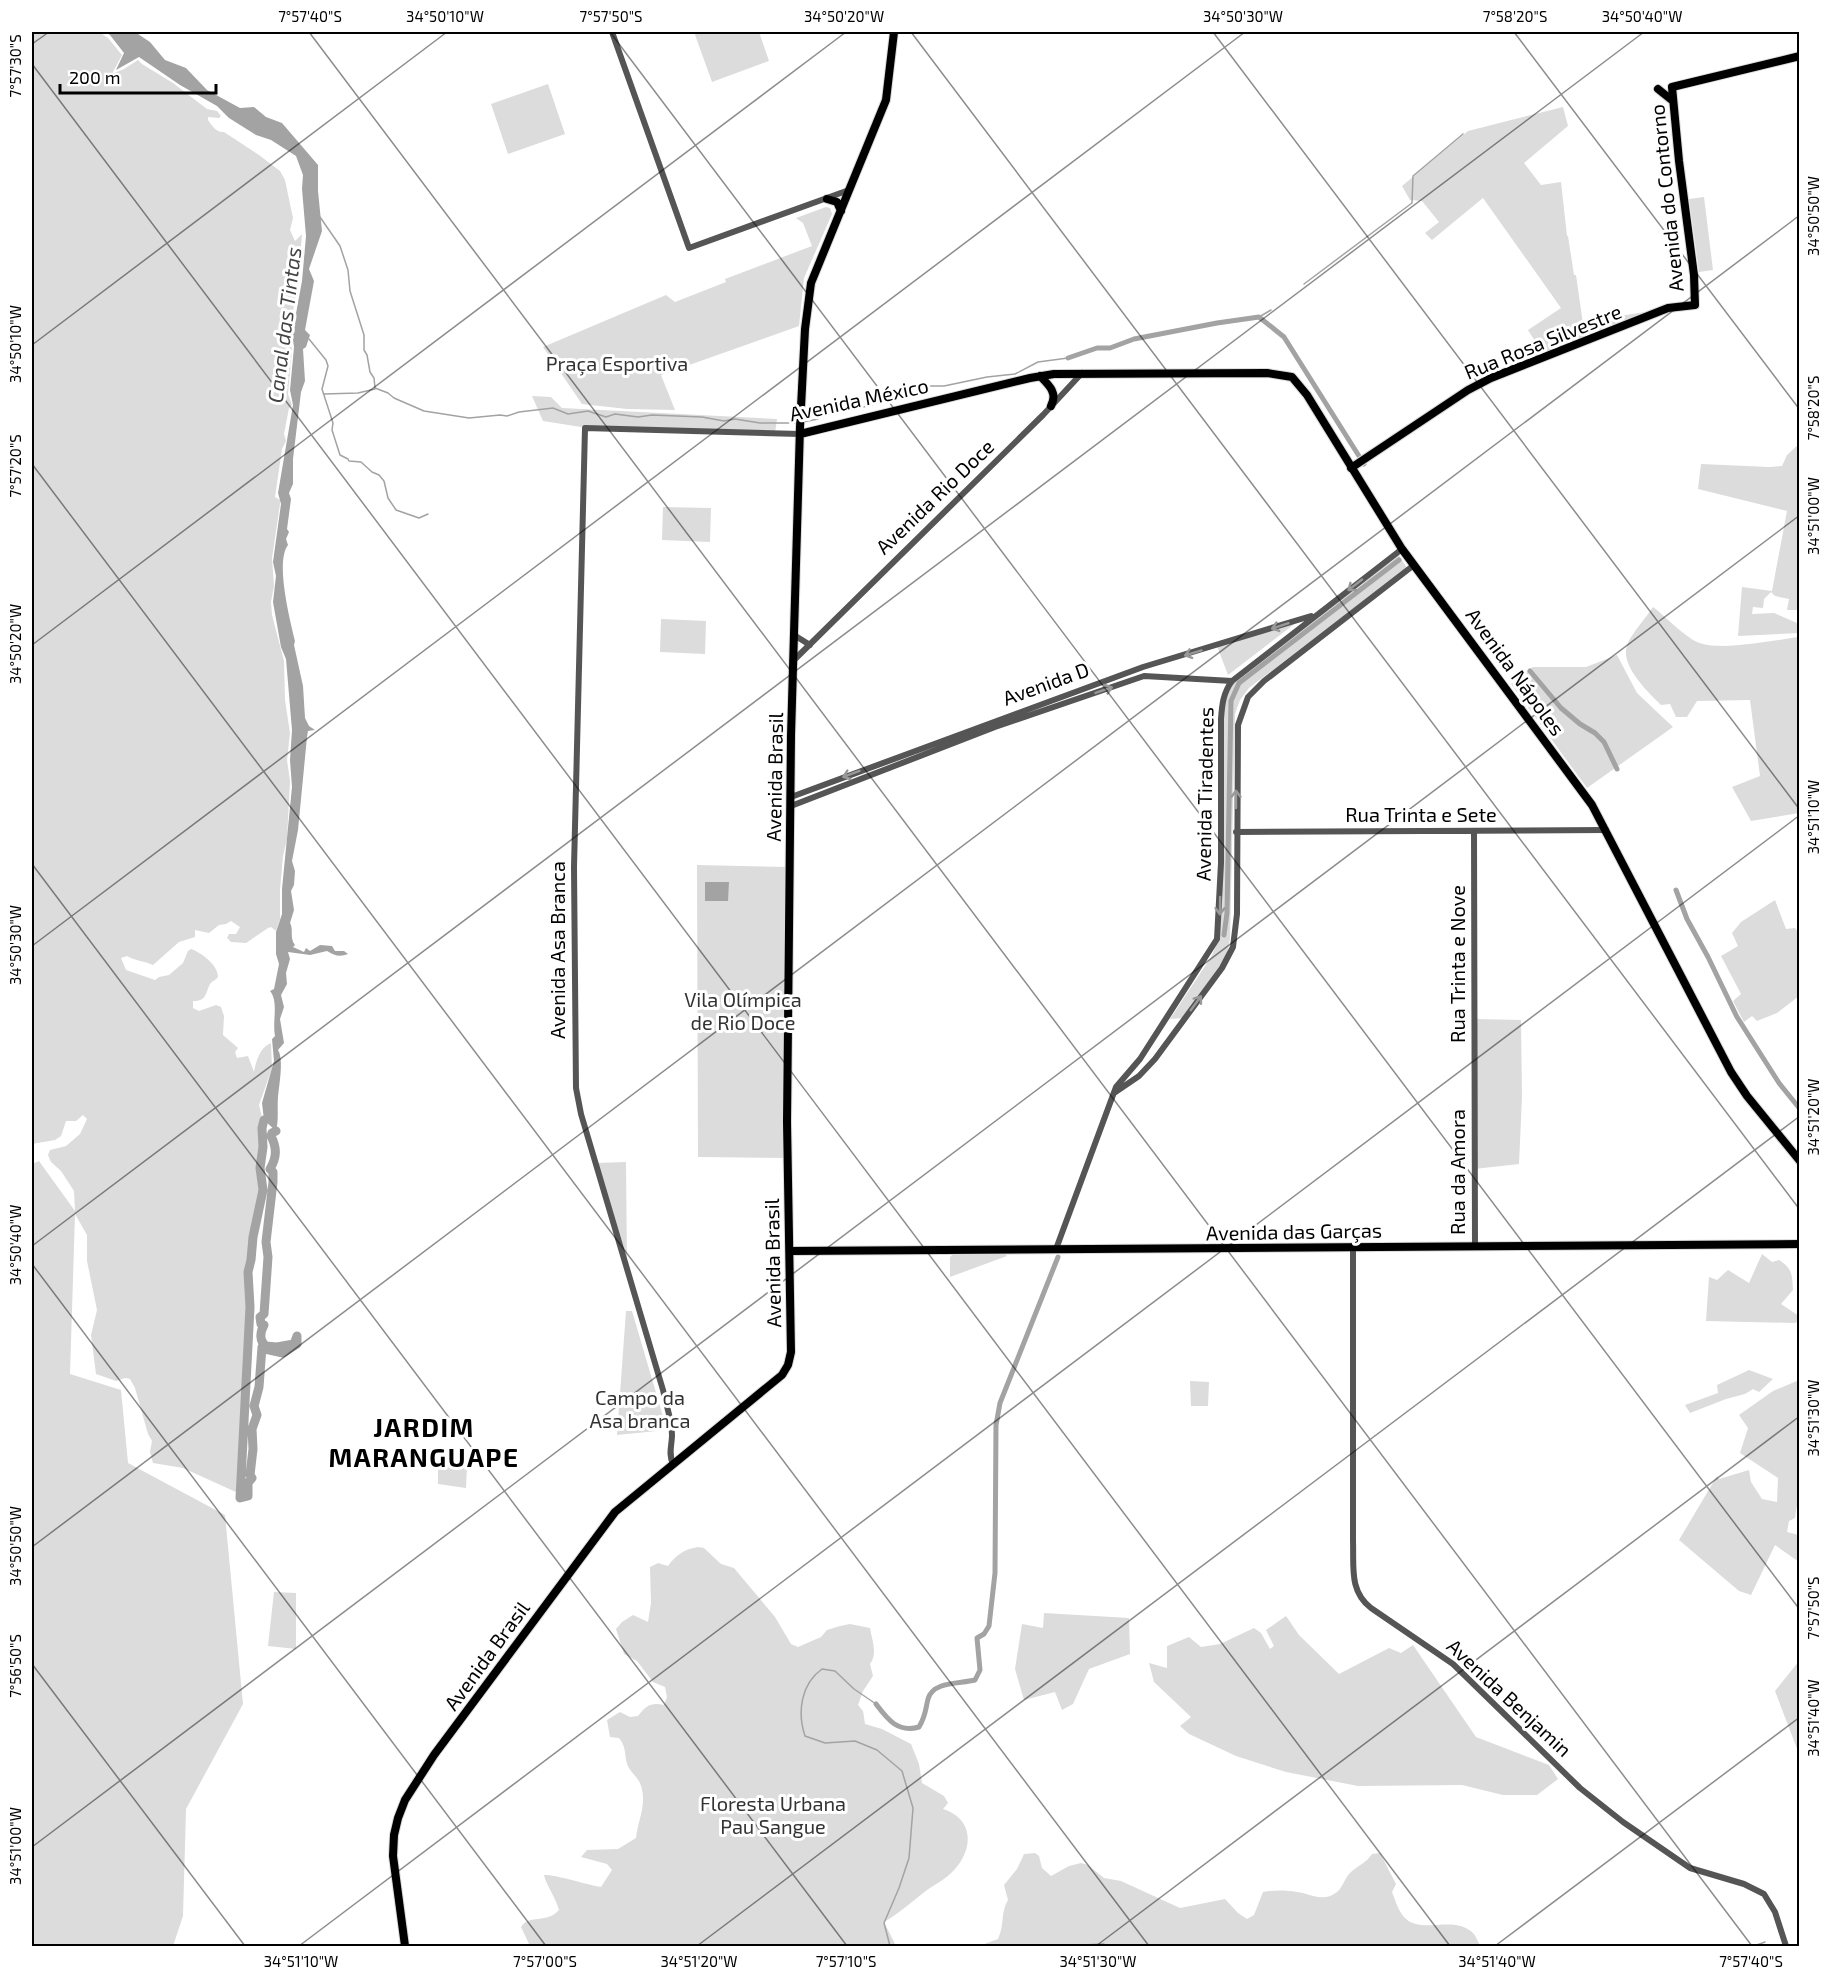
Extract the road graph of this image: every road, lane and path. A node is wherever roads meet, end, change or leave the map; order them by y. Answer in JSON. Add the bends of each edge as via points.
{"nodes":[{"id":1,"x":612,"y":32,"type":"edge"},
{"id":2,"x":894,"y":32,"type":"edge"},
{"id":3,"x":1800,"y":56,"type":"edge"},
{"id":4,"x":1658,"y":89,"type":"dead end"},
{"id":5,"x":1674,"y":102,"type":"junction"},
{"id":6,"x":849,"y":190,"type":"junction"},
{"id":7,"x":827,"y":199,"type":"junction"},
{"id":8,"x":842,"y":211,"type":"junction"},
{"id":9,"x":1695,"y":305,"type":"joint"},
{"id":10,"x":1082,"y":373,"type":"junction"},
{"id":11,"x":1096,"y":373,"type":"joint"},
{"id":12,"x":1040,"y":376,"type":"junction"},
{"id":13,"x":1051,"y":406,"type":"junction"},
{"id":14,"x":591,"y":428,"type":"joint"},
{"id":15,"x":800,"y":430,"type":"junction"},
{"id":16,"x":1353,"y":466,"type":"junction"},
{"id":17,"x":1402,"y":549,"type":"junction"},
{"id":18,"x":1414,"y":565,"type":"junction"},
{"id":19,"x":1317,"y":614,"type":"junction"},
{"id":20,"x":794,"y":635,"type":"junction"},
{"id":21,"x":810,"y":645,"type":"junction"},
{"id":22,"x":793,"y":661,"type":"junction"},
{"id":23,"x":1232,"y":681,"type":"junction"},
{"id":24,"x":994,"y":724,"type":"junction"},
{"id":25,"x":791,"y":802,"type":"junction"},
{"id":26,"x":1606,"y":830,"type":"junction"},
{"id":27,"x":1474,"y":831,"type":"junction"},
{"id":28,"x":1236,"y":832,"type":"junction"},
{"id":29,"x":1150,"y":1042,"type":"junction"},
{"id":30,"x":1161,"y":1051,"type":"junction"},
{"id":31,"x":1136,"y":1064,"type":"junction"},
{"id":32,"x":1128,"y":1083,"type":"junction"},
{"id":33,"x":1113,"y":1093,"type":"junction"},
{"id":34,"x":1474,"y":1098,"type":"joint"},
{"id":35,"x":1800,"y":1161,"type":"edge"},
{"id":36,"x":1800,"y":1244,"type":"edge"},
{"id":37,"x":1475,"y":1246,"type":"junction"},
{"id":38,"x":1353,"y":1247,"type":"junction"},
{"id":39,"x":1056,"y":1249,"type":"junction"},
{"id":40,"x":790,"y":1251,"type":"junction"},
{"id":41,"x":673,"y":1464,"type":"junction"},
{"id":42,"x":405,"y":1947,"type":"edge"},
{"id":43,"x":1786,"y":1947,"type":"edge"}],
"edges":[{"from":1,"to":7,"type":"street","via":[[689,248]]},
{"from":2,"to":6,"type":"main road","name":"Avenida Brasil","via":[[886,100]]},
{"from":3,"to":5,"type":"main road","name":"Avenida do Contorno","via":[[1672,87]]},
{"from":4,"to":5,"type":"main road"},
{"from":5,"to":9,"type":"main road","name":"Avenida do Contorno"},
{"from":6,"to":7,"type":"street"},
{"from":6,"to":8,"type":"main road","name":"Avenida Brasil"},
{"from":7,"to":8,"type":"main road","via":[[837,202]]},
{"from":8,"to":15,"type":"main road","name":"Avenida Brasil","via":[[811,283]]},
{"from":9,"to":16,"type":"main road","name":"Rua Rosa Silvestre","via":[[1668,308],[1491,378]]},
{"from":10,"to":11,"type":"main road","name":"Avenida México"},
{"from":10,"to":12,"type":"main road","name":"Avenida México"},
{"from":10,"to":13,"type":"street","name":"Avenida Rio Doce"},
{"from":11,"to":16,"type":"main road","name":"Avenida Nápoles","via":[[1287,375],[1298,382]]},
{"from":12,"to":13,"type":"main road","via":[[1053,391]]},
{"from":12,"to":15,"type":"main road","name":"Avenida México"},
{"from":13,"to":21,"type":"street","name":"Avenida Rio Doce"},
{"from":14,"to":15,"type":"street","name":"Avenida México"},
{"from":14,"to":41,"type":"street","name":"Avenida Asa Branca","via":[[585,428],[579,649],[575,1080],[581,1114],[663,1390],[671,1424]]},
{"from":15,"to":20,"type":"main road","name":"Avenida Brasil"},
{"from":16,"to":17,"type":"main road","name":"Avenida Nápoles"},
{"from":17,"to":18,"type":"main road","name":"Avenida Nápoles"},
{"from":17,"to":19,"type":"street","name":"Avenida Tiradentes","one_way":true},
{"from":18,"to":26,"type":"main road","name":"Avenida Nápoles","via":[[1585,795]]},
{"from":28,"to":18,"type":"street","name":"Avenida Tiradentes","one_way":true,"via":[[1238,725],[1248,697]]},
{"from":19,"to":23,"type":"street","name":"Avenida Tiradentes"},
{"from":19,"to":24,"type":"street","name":"Avenida D","one_way":true,"via":[[1143,667]]},
{"from":20,"to":21,"type":"street"},
{"from":20,"to":22,"type":"main road","name":"Avenida Brasil"},
{"from":21,"to":22,"type":"street","name":"Avenida Rio Doce"},
{"from":22,"to":25,"type":"main road","name":"Avenida Brasil"},
{"from":24,"to":23,"type":"street","name":"Avenida D","one_way":true,"via":[[1144,676]]},
{"from":23,"to":29,"type":"street","name":"Avenida Tiradentes","one_way":true,"via":[[1221,707],[1219,934]]},
{"from":24,"to":25,"type":"street","name":"Avenida D"},
{"from":25,"to":40,"type":"main road","name":"Avenida Brasil","via":[[787,1122]]},
{"from":26,"to":27,"type":"street","name":"Rua Trinta e Sete"},
{"from":26,"to":35,"type":"main road","name":"Avenida Nápoles","via":[[1731,1072]]},
{"from":27,"to":28,"type":"street","name":"Rua Trinta e Sete"},
{"from":27,"to":34,"type":"street","name":"Rua Trinta e Nove"},
{"from":30,"to":28,"type":"street","name":"Avenida Tiradentes","one_way":true,"via":[[1233,947],[1237,914]]},
{"from":29,"to":30,"type":"street","via":[[1159,1041]]},
{"from":29,"to":31,"type":"street","name":"Avenida Tiradentes"},
{"from":30,"to":32,"type":"street","name":"Avenida Tiradentes","via":[[1145,1071]]},
{"from":31,"to":32,"type":"street"},
{"from":31,"to":33,"type":"street","name":"Avenida Tiradentes"},
{"from":32,"to":33,"type":"street","name":"Avenida Tiradentes"},
{"from":33,"to":39,"type":"street","name":"Avenida Tiradentes"},
{"from":34,"to":37,"type":"street","name":"Rua da Amora"},
{"from":36,"to":37,"type":"main road","name":"Avenida das Garças"},
{"from":37,"to":38,"type":"main road","name":"Avenida das Garças"},
{"from":38,"to":39,"type":"main road","name":"Avenida das Garças"},
{"from":38,"to":43,"type":"street","name":"Avenida Benjamin","via":[[1353,1541],[1359,1598],[1453,1664],[1580,1788],[1623,1822],[1690,1868],[1764,1894],[1775,1912]]},
{"from":39,"to":40,"type":"main road","name":"Avenida das Garças"},
{"from":40,"to":41,"type":"main road","name":"Avenida Brasil","via":[[790,1352],[785,1371]]},
{"from":41,"to":42,"type":"main road","name":"Avenida Brasil","via":[[613,1514],[434,1755],[405,1800],[398,1818],[393,1856]]}]}
